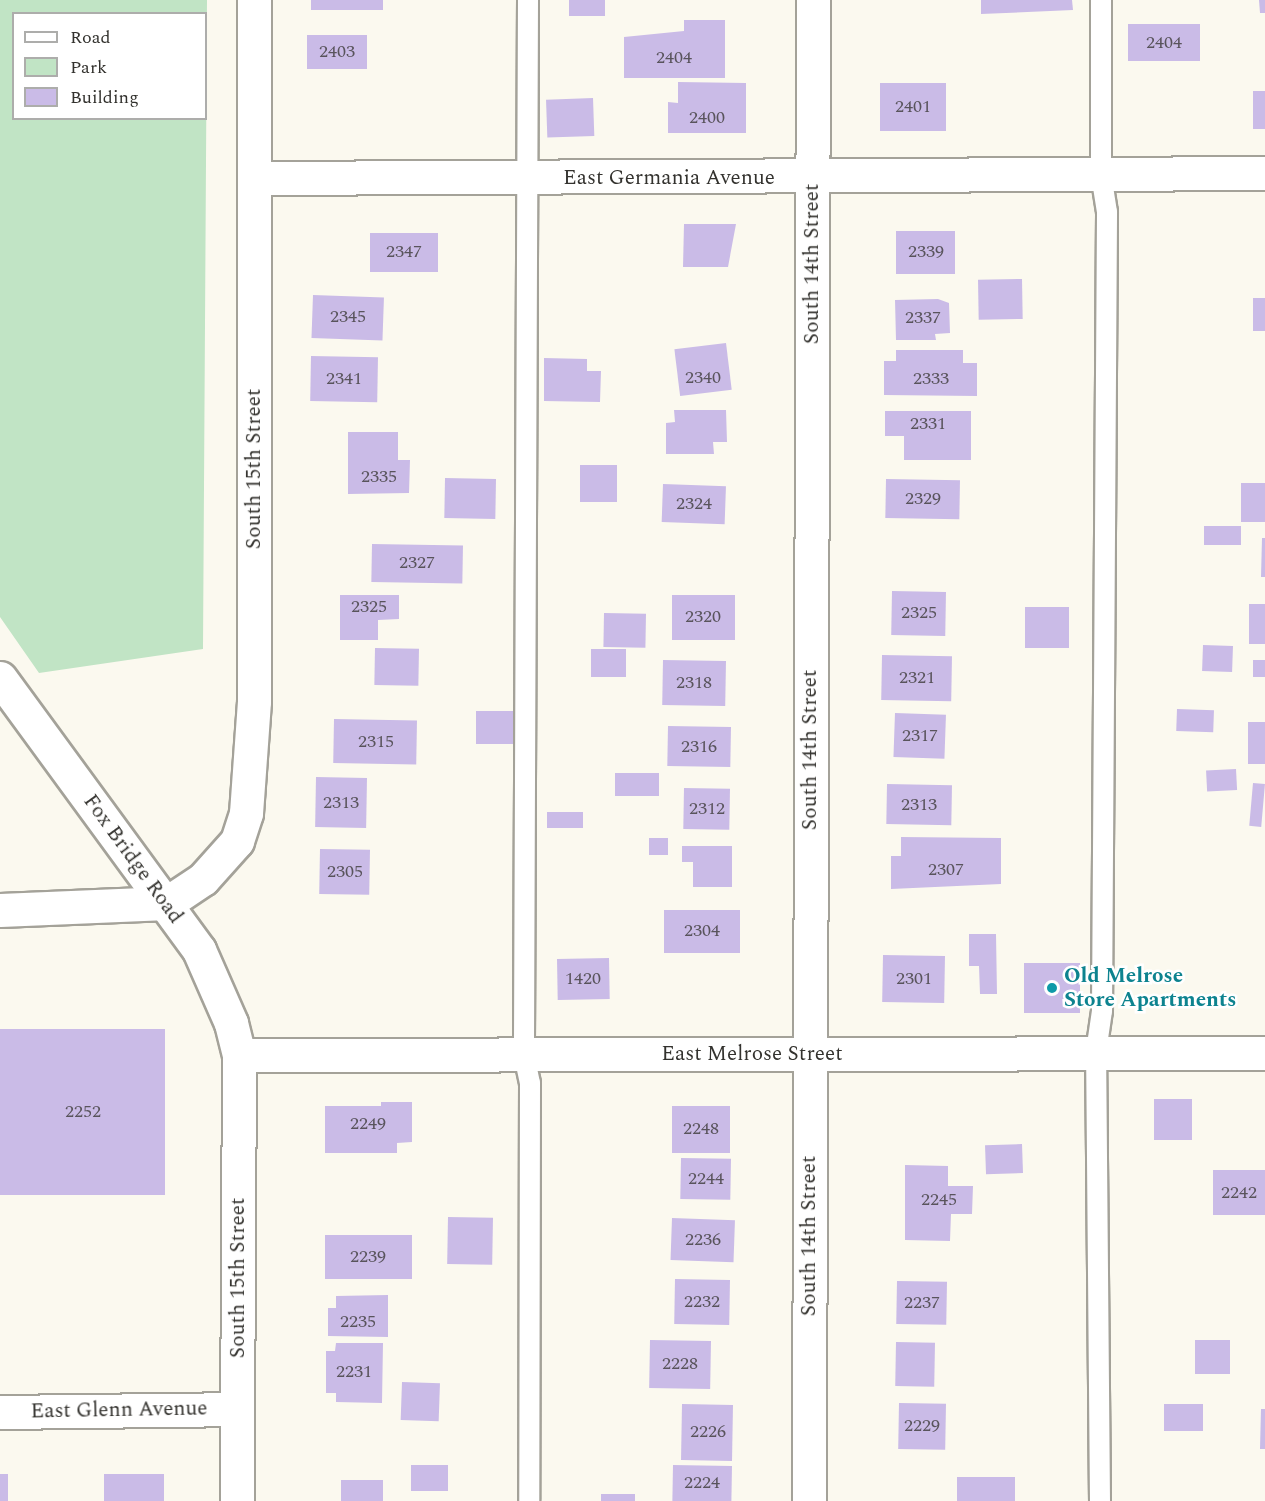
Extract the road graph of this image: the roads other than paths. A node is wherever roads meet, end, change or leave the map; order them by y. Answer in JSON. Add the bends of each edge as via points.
{"nodes":[{"id":1,"x":254,"y":0,"type":"edge"},
{"id":2,"x":528,"y":0,"type":"edge"},
{"id":3,"x":813,"y":0,"type":"edge"},
{"id":4,"x":1101,"y":0,"type":"edge"},
{"id":5,"x":1265,"y":173,"type":"edge"},
{"id":6,"x":1101,"y":175,"type":"junction"},
{"id":7,"x":254,"y":178,"type":"junction"},
{"id":8,"x":528,"y":178,"type":"junction"},
{"id":9,"x":812,"y":178,"type":"junction"},
{"id":10,"x":0,"y":678,"type":"edge"},
{"id":11,"x":167,"y":903,"type":"junction"},
{"id":12,"x":0,"y":910,"type":"edge"},
{"id":13,"x":1096,"y":1052,"type":"junction"},
{"id":14,"x":809,"y":1053,"type":"junction"},
{"id":15,"x":1265,"y":1053,"type":"edge"},
{"id":16,"x":239,"y":1055,"type":"junction"},
{"id":17,"x":524,"y":1055,"type":"junction"},
{"id":18,"x":237,"y":1409,"type":"junction"},
{"id":19,"x":0,"y":1412,"type":"edge"},
{"id":20,"x":237,"y":1501,"type":"edge"},
{"id":21,"x":529,"y":1501,"type":"edge"},
{"id":22,"x":809,"y":1501,"type":"edge"},
{"id":23,"x":1100,"y":1501,"type":"edge"}],
"edges":[{"from":1,"to":7,"type":"street","name":"South 15th Street"},
{"from":2,"to":8,"type":"lane"},
{"from":3,"to":9,"type":"street","name":"South 14th Street"},
{"from":4,"to":6,"type":"lane"},
{"from":5,"to":6,"type":"street","name":"East Germania Avenue"},
{"from":6,"to":9,"type":"street","name":"East Germania Avenue"},
{"from":6,"to":13,"type":"lane","via":[[1107,224],[1102,1011]]},
{"from":7,"to":8,"type":"street","name":"East Germania Avenue"},
{"from":7,"to":11,"type":"street","name":"South 15th Street","via":[[253,762],[237,842],[203,879]]},
{"from":8,"to":9,"type":"street","name":"East Germania Avenue"},
{"from":8,"to":17,"type":"lane"},
{"from":9,"to":14,"type":"street","name":"South 14th Street"},
{"from":10,"to":11,"type":"street","name":"Fox Bridge Road"},
{"from":11,"to":12,"type":"street"},
{"from":11,"to":16,"type":"street","name":"Fox Bridge Road","via":[[199,950],[225,1005]]},
{"from":13,"to":14,"type":"street","name":"East Melrose Street"},
{"from":13,"to":15,"type":"street","name":"East Melrose Street"},
{"from":13,"to":23,"type":"lane"},
{"from":14,"to":17,"type":"street","name":"East Melrose Street"},
{"from":14,"to":22,"type":"street","name":"South 14th Street"},
{"from":16,"to":17,"type":"street","name":"East Melrose Street"},
{"from":16,"to":18,"type":"street","name":"South 15th Street"},
{"from":17,"to":21,"type":"lane","via":[[530,1083]]},
{"from":18,"to":19,"type":"street","name":"East Glenn Avenue"},
{"from":18,"to":20,"type":"street","name":"South 15th Street"}]}
